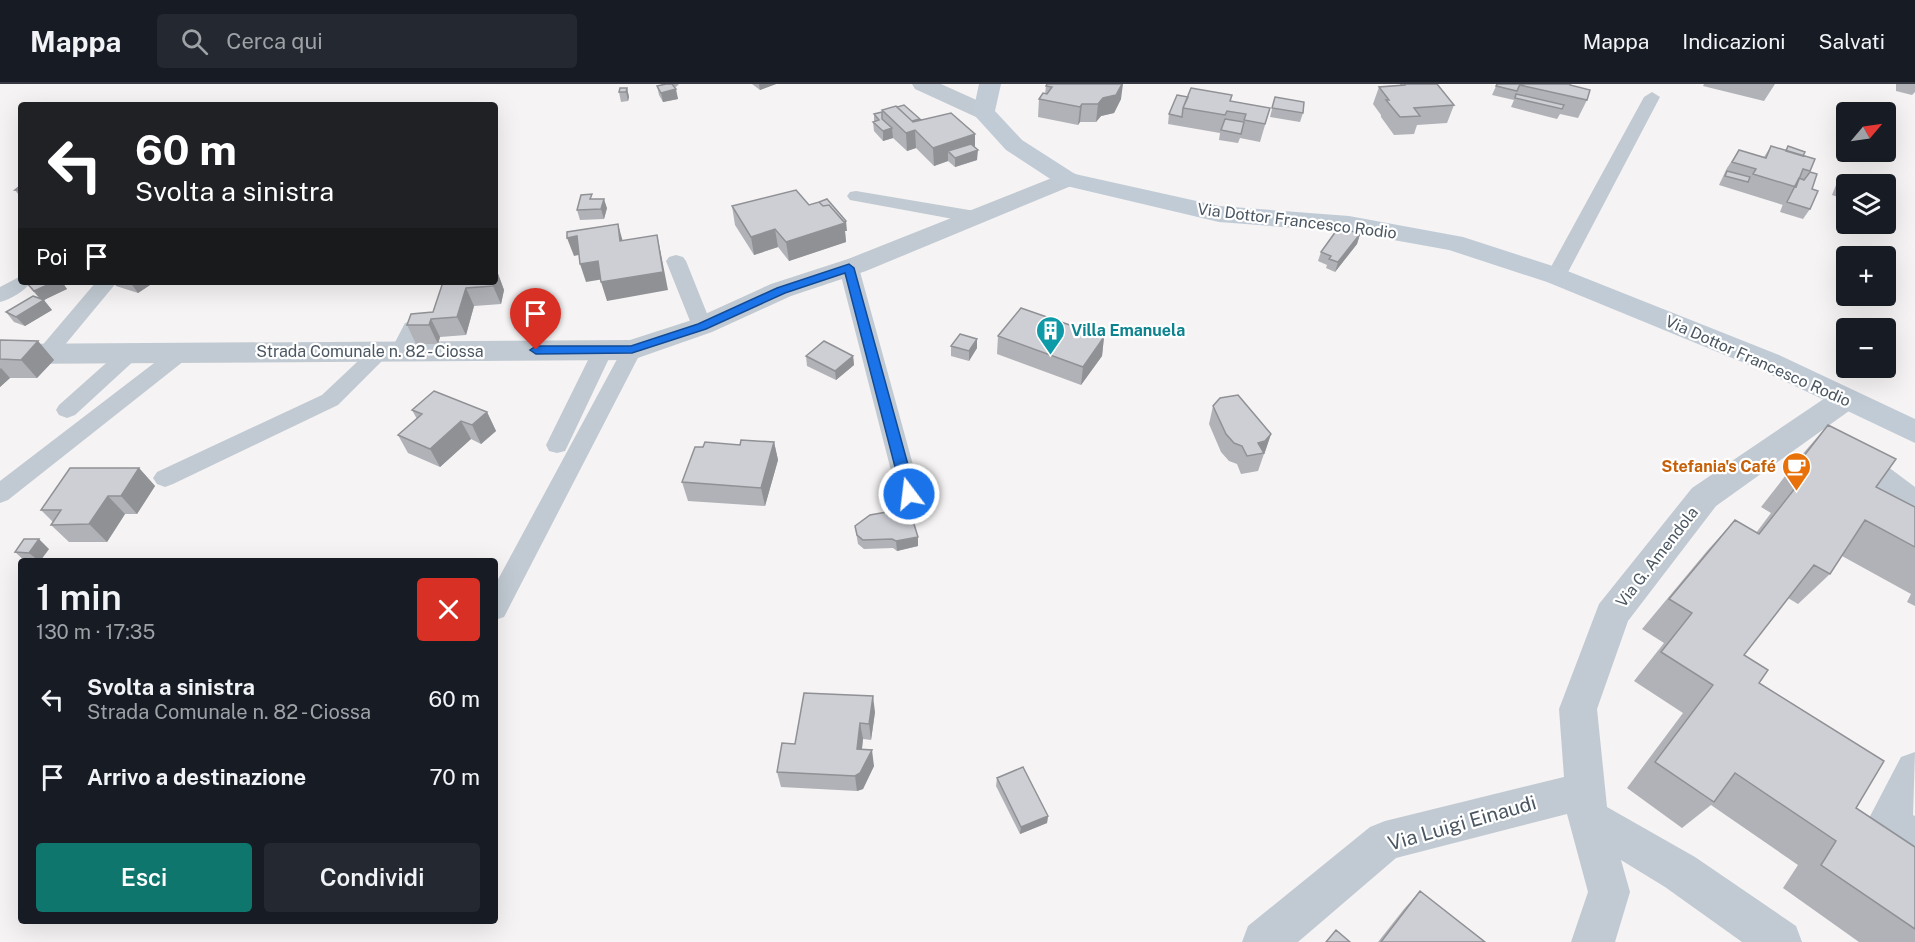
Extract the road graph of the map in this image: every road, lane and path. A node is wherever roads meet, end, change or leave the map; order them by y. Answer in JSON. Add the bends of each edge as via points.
{"nodes":[{"id":1,"x":923,"y":84,"type":"edge"},
{"id":2,"x":990,"y":84,"type":"edge"},
{"id":3,"x":1652,"y":97,"type":"dead end"},
{"id":4,"x":984,"y":112,"type":"junction"},
{"id":5,"x":1067,"y":179,"type":"junction"},
{"id":6,"x":856,"y":196,"type":"dead end"},
{"id":7,"x":975,"y":217,"type":"junction"},
{"id":8,"x":676,"y":261,"type":"dead end"},
{"id":9,"x":849,"y":268,"type":"junction"},
{"id":10,"x":1556,"y":276,"type":"junction"},
{"id":11,"x":18,"y":284,"type":"edge"},
{"id":12,"x":104,"y":285,"type":"edge"},
{"id":13,"x":0,"y":296,"type":"edge"},
{"id":14,"x":702,"y":326,"type":"junction"},
{"id":15,"x":398,"y":343,"type":"junction"},
{"id":16,"x":603,"y":350,"type":"junction"},
{"id":17,"x":632,"y":350,"type":"junction"},
{"id":18,"x":182,"y":352,"type":"junction"},
{"id":19,"x":47,"y":353,"type":"junction"},
{"id":20,"x":130,"y":353,"type":"junction"},
{"id":21,"x":0,"y":354,"type":"edge"},
{"id":22,"x":1845,"y":399,"type":"junction"},
{"id":23,"x":68,"y":410,"type":"dead end"},
{"id":24,"x":1813,"y":421,"type":"junction"},
{"id":25,"x":1915,"y":432,"type":"edge"},
{"id":26,"x":557,"y":445,"type":"dead end"},
{"id":27,"x":165,"y":478,"type":"dead end"},
{"id":28,"x":0,"y":494,"type":"edge"},
{"id":29,"x":909,"y":494,"type":"dead end"},
{"id":30,"x":1915,"y":505,"type":"edge"},
{"id":31,"x":498,"y":603,"type":"edge"},
{"id":32,"x":1915,"y":770,"type":"edge"},
{"id":33,"x":1587,"y":804,"type":"junction"},
{"id":34,"x":1915,"y":839,"type":"edge"},
{"id":35,"x":1264,"y":942,"type":"edge"},
{"id":36,"x":1593,"y":942,"type":"edge"},
{"id":37,"x":1780,"y":942,"type":"edge"}],
"edges":[{"from":1,"to":4,"type":"street"},
{"from":2,"to":4,"type":"main road"},
{"from":3,"to":10,"type":"lane"},
{"from":4,"to":5,"type":"main road","name":"Via Dottor Francesco Rodio","via":[[1014,145]]},
{"from":5,"to":7,"type":"street","name":"Strada Comunale n. 82 - Ciossa"},
{"from":5,"to":10,"type":"main road","name":"Via Dottor Francesco Rodio","via":[[1219,214],[1349,224],[1454,243]]},
{"from":6,"to":7,"type":"lane"},
{"from":7,"to":9,"type":"street","name":"Strada Comunale n. 82 - Ciossa"},
{"from":8,"to":14,"type":"lane"},
{"from":9,"to":14,"type":"street","name":"Strada Comunale n. 82 - Ciossa","via":[[781,290]]},
{"from":9,"to":29,"type":"lane"},
{"from":10,"to":22,"type":"main road","name":"Via Dottor Francesco Rodio","via":[[1769,363]]},
{"from":11,"to":13,"type":"lane"},
{"from":12,"to":19,"type":"lane"},
{"from":14,"to":17,"type":"street","name":"Strada Comunale n. 82 - Ciossa"},
{"from":15,"to":16,"type":"street","name":"Strada Comunale n. 82 - Ciossa"},
{"from":15,"to":18,"type":"street","name":"Strada Comunale n. 82 - Ciossa"},
{"from":15,"to":27,"type":"lane","via":[[330,400]]},
{"from":16,"to":17,"type":"street","name":"Strada Comunale n. 82 - Ciossa"},
{"from":16,"to":26,"type":"lane"},
{"from":17,"to":31,"type":"lane"},
{"from":18,"to":20,"type":"street","name":"Strada Comunale n. 82 - Ciossa"},
{"from":18,"to":28,"type":"lane"},
{"from":19,"to":20,"type":"street","name":"Strada Comunale n. 82 - Ciossa"},
{"from":19,"to":21,"type":"street","name":"Strada Comunale n. 82 - Ciossa"},
{"from":20,"to":23,"type":"lane"},
{"from":22,"to":24,"type":"street","name":"Via G. Amendola"},
{"from":22,"to":25,"type":"main road","name":"Via Dottor Francesco Rodio"},
{"from":24,"to":30,"type":"street","via":[[1855,460]]},
{"from":24,"to":33,"type":"street","name":"Via G. Amendola","via":[[1704,497],[1612,614],[1578,709]]},
{"from":32,"to":34,"type":"street","via":[[1888,822]]},
{"from":33,"to":35,"type":"street","name":"Via Luigi Einaudi","via":[[1386,841]]},
{"from":33,"to":36,"type":"street","name":"Via G. Amendola","via":[[1609,892]]},
{"from":33,"to":37,"type":"street"}]}
